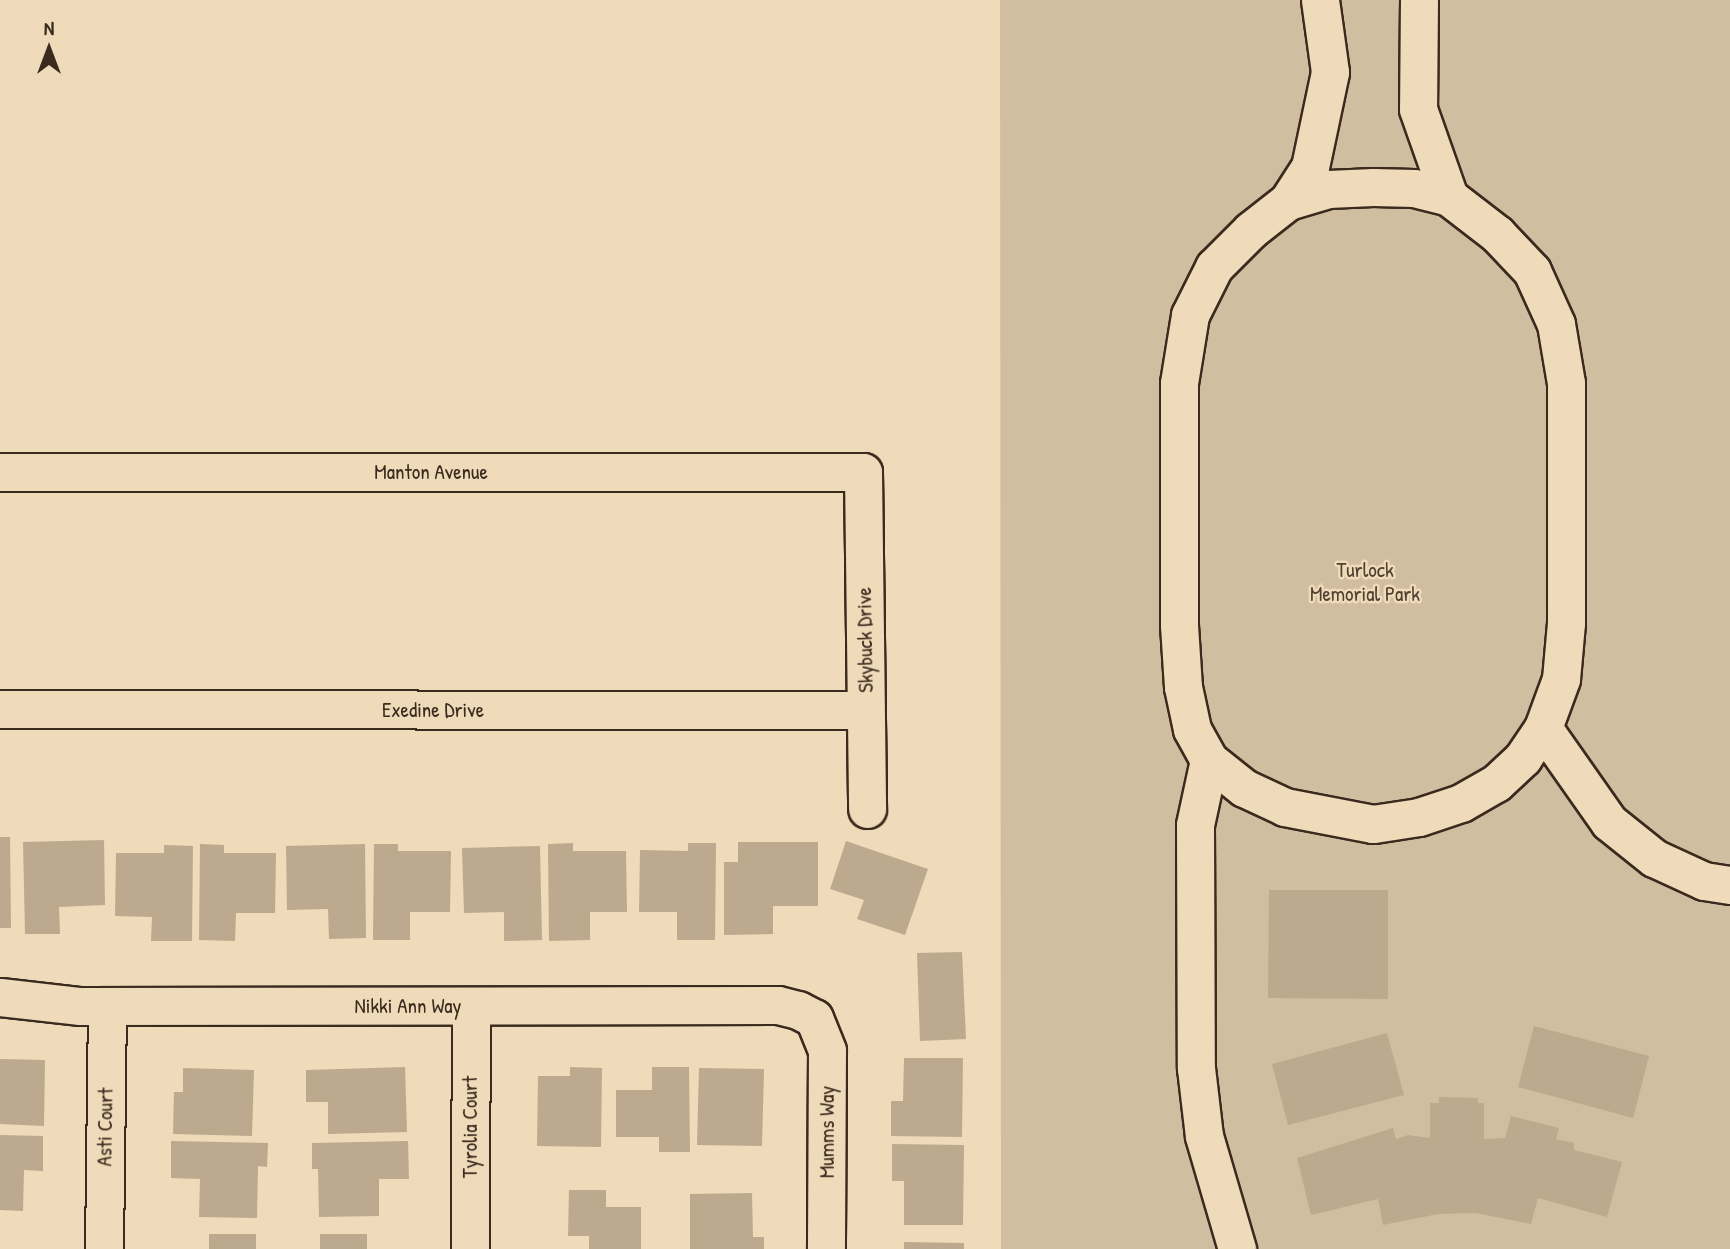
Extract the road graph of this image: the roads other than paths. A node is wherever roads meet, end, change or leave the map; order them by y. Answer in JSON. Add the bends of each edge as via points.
{"nodes":[{"id":1,"x":1320,"y":0,"type":"edge"},
{"id":2,"x":1419,"y":0,"type":"edge"},
{"id":3,"x":1448,"y":197,"type":"junction"},
{"id":4,"x":1288,"y":201,"type":"junction"},
{"id":5,"x":0,"y":472,"type":"edge"},
{"id":6,"x":863,"y":472,"type":"joint"},
{"id":7,"x":0,"y":709,"type":"edge"},
{"id":8,"x":865,"y":710,"type":"junction"},
{"id":9,"x":1543,"y":728,"type":"junction"},
{"id":10,"x":1209,"y":761,"type":"junction"},
{"id":11,"x":867,"y":809,"type":"dead end"},
{"id":12,"x":1730,"y":885,"type":"edge"},
{"id":13,"x":0,"y":997,"type":"edge"},
{"id":14,"x":107,"y":1006,"type":"junction"},
{"id":15,"x":471,"y":1006,"type":"junction"},
{"id":16,"x":814,"y":1018,"type":"joint"},
{"id":17,"x":104,"y":1249,"type":"edge"},
{"id":18,"x":470,"y":1249,"type":"edge"},
{"id":19,"x":827,"y":1249,"type":"edge"},
{"id":20,"x":1237,"y":1249,"type":"edge"}],
"edges":[{"from":1,"to":4,"type":"street","via":[[1330,72],[1310,167]]},
{"from":2,"to":3,"type":"street","via":[[1418,109]]},
{"from":3,"to":4,"type":"street","via":[[1414,188],[1373,187],[1328,189]]},
{"from":3,"to":9,"type":"street","via":[[1497,234],[1532,271],[1556,324],[1566,383],[1566,623],[1561,679]]},
{"from":4,"to":10,"type":"street","via":[[1251,229],[1214,267],[1190,315],[1179,383],[1183,687],[1192,729]]},
{"from":5,"to":6,"type":"street","name":"Manton Avenue"},
{"from":6,"to":8,"type":"street","name":"Skybuck Drive"},
{"from":7,"to":8,"type":"street","name":"Exedine Drive"},
{"from":8,"to":11,"type":"street","name":"Skybuck Drive"},
{"from":9,"to":10,"type":"street","via":[[1523,758],[1496,783],[1461,803],[1419,817],[1373,824],[1285,807],[1244,788]]},
{"from":9,"to":12,"type":"street","via":[[1609,822],[1654,858],[1704,881]]},
{"from":10,"to":20,"type":"street","via":[[1195,825],[1196,1068],[1205,1136]]},
{"from":13,"to":14,"type":"street","name":"Nikki Ann Way"},
{"from":14,"to":15,"type":"street","name":"Nikki Ann Way"},
{"from":14,"to":17,"type":"street","name":"Asti Court"},
{"from":15,"to":16,"type":"street","name":"Nikki Ann Way","via":[[778,1005]]},
{"from":15,"to":18,"type":"street","name":"Tyrolia Court"},
{"from":16,"to":19,"type":"street","name":"Mumms Way","via":[[827,1051]]}]}
